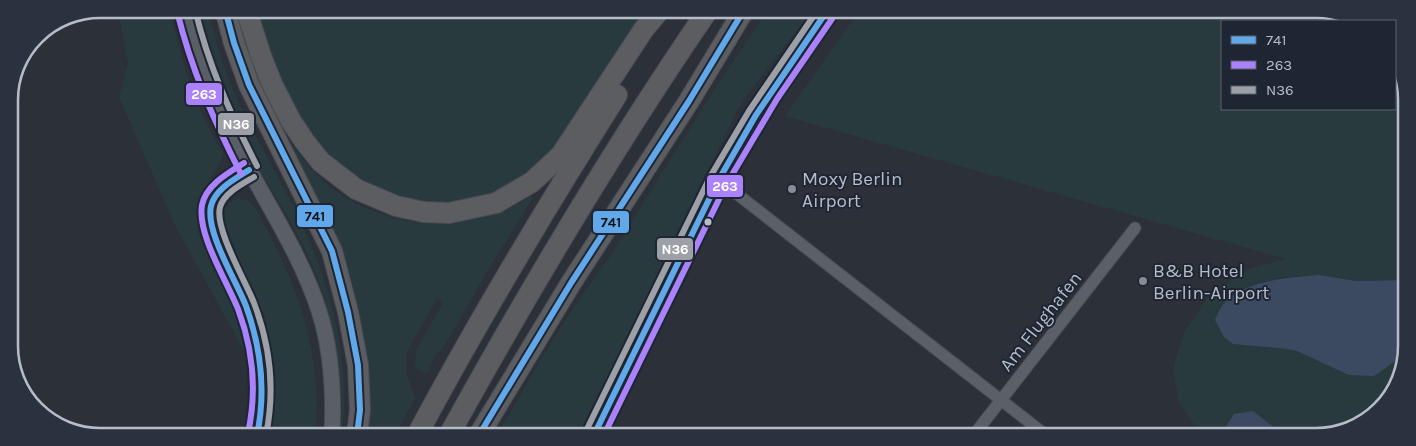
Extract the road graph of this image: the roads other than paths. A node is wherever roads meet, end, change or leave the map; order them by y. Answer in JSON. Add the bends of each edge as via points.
{"nodes":[{"id":1,"x":189,"y":18,"type":"edge"},
{"id":2,"x":227,"y":18,"type":"edge"},
{"id":3,"x":249,"y":18,"type":"edge"},
{"id":4,"x":653,"y":18,"type":"edge"},
{"id":5,"x":665,"y":18,"type":"edge"},
{"id":6,"x":703,"y":18,"type":"edge"},
{"id":7,"x":739,"y":18,"type":"edge"},
{"id":8,"x":746,"y":18,"type":"edge"},
{"id":9,"x":822,"y":18,"type":"edge"},
{"id":10,"x":689,"y":101,"type":"junction"},
{"id":11,"x":249,"y":170,"type":"junction"},
{"id":12,"x":718,"y":181,"type":"junction"},
{"id":13,"x":1135,"y":228,"type":"dead end"},
{"id":14,"x":1001,"y":400,"type":"junction"},
{"id":15,"x":258,"y":428,"type":"edge"},
{"id":16,"x":332,"y":428,"type":"edge"},
{"id":17,"x":358,"y":428,"type":"edge"},
{"id":18,"x":421,"y":428,"type":"edge"},
{"id":19,"x":453,"y":428,"type":"edge"},
{"id":20,"x":484,"y":428,"type":"edge"},
{"id":21,"x":597,"y":428,"type":"edge"},
{"id":22,"x":979,"y":428,"type":"edge"},
{"id":23,"x":1037,"y":428,"type":"edge"}],
"edges":[{"from":1,"to":11,"type":"street","via":[[222,119]]},
{"from":2,"to":17,"type":"highway","via":[[249,85],[332,251],[358,365]]},
{"from":3,"to":4,"type":"highway","via":[[272,84],[291,121],[321,162],[356,189],[388,202],[424,212],[450,213],[496,203],[532,182],[554,162]]},
{"from":5,"to":18,"type":"highway","via":[[450,372]]},
{"from":6,"to":19,"type":"highway","via":[[542,270]]},
{"from":7,"to":10,"type":"highway"},
{"from":8,"to":10,"type":"highway"},
{"from":9,"to":12,"type":"street","via":[[758,110]]},
{"from":10,"to":20,"type":"highway","via":[[572,283]]},
{"from":11,"to":15,"type":"street","via":[[218,193],[210,207],[212,230],[246,308],[258,346],[262,383]]},
{"from":11,"to":16,"type":"street","via":[[297,254],[319,310],[332,378]]},
{"from":12,"to":14,"type":"street"},
{"from":12,"to":21,"type":"street"},
{"from":13,"to":14,"type":"street","name":"Am Flughafen"},
{"from":14,"to":22,"type":"street","name":"Am Flughafen"},
{"from":14,"to":23,"type":"street"}]}
